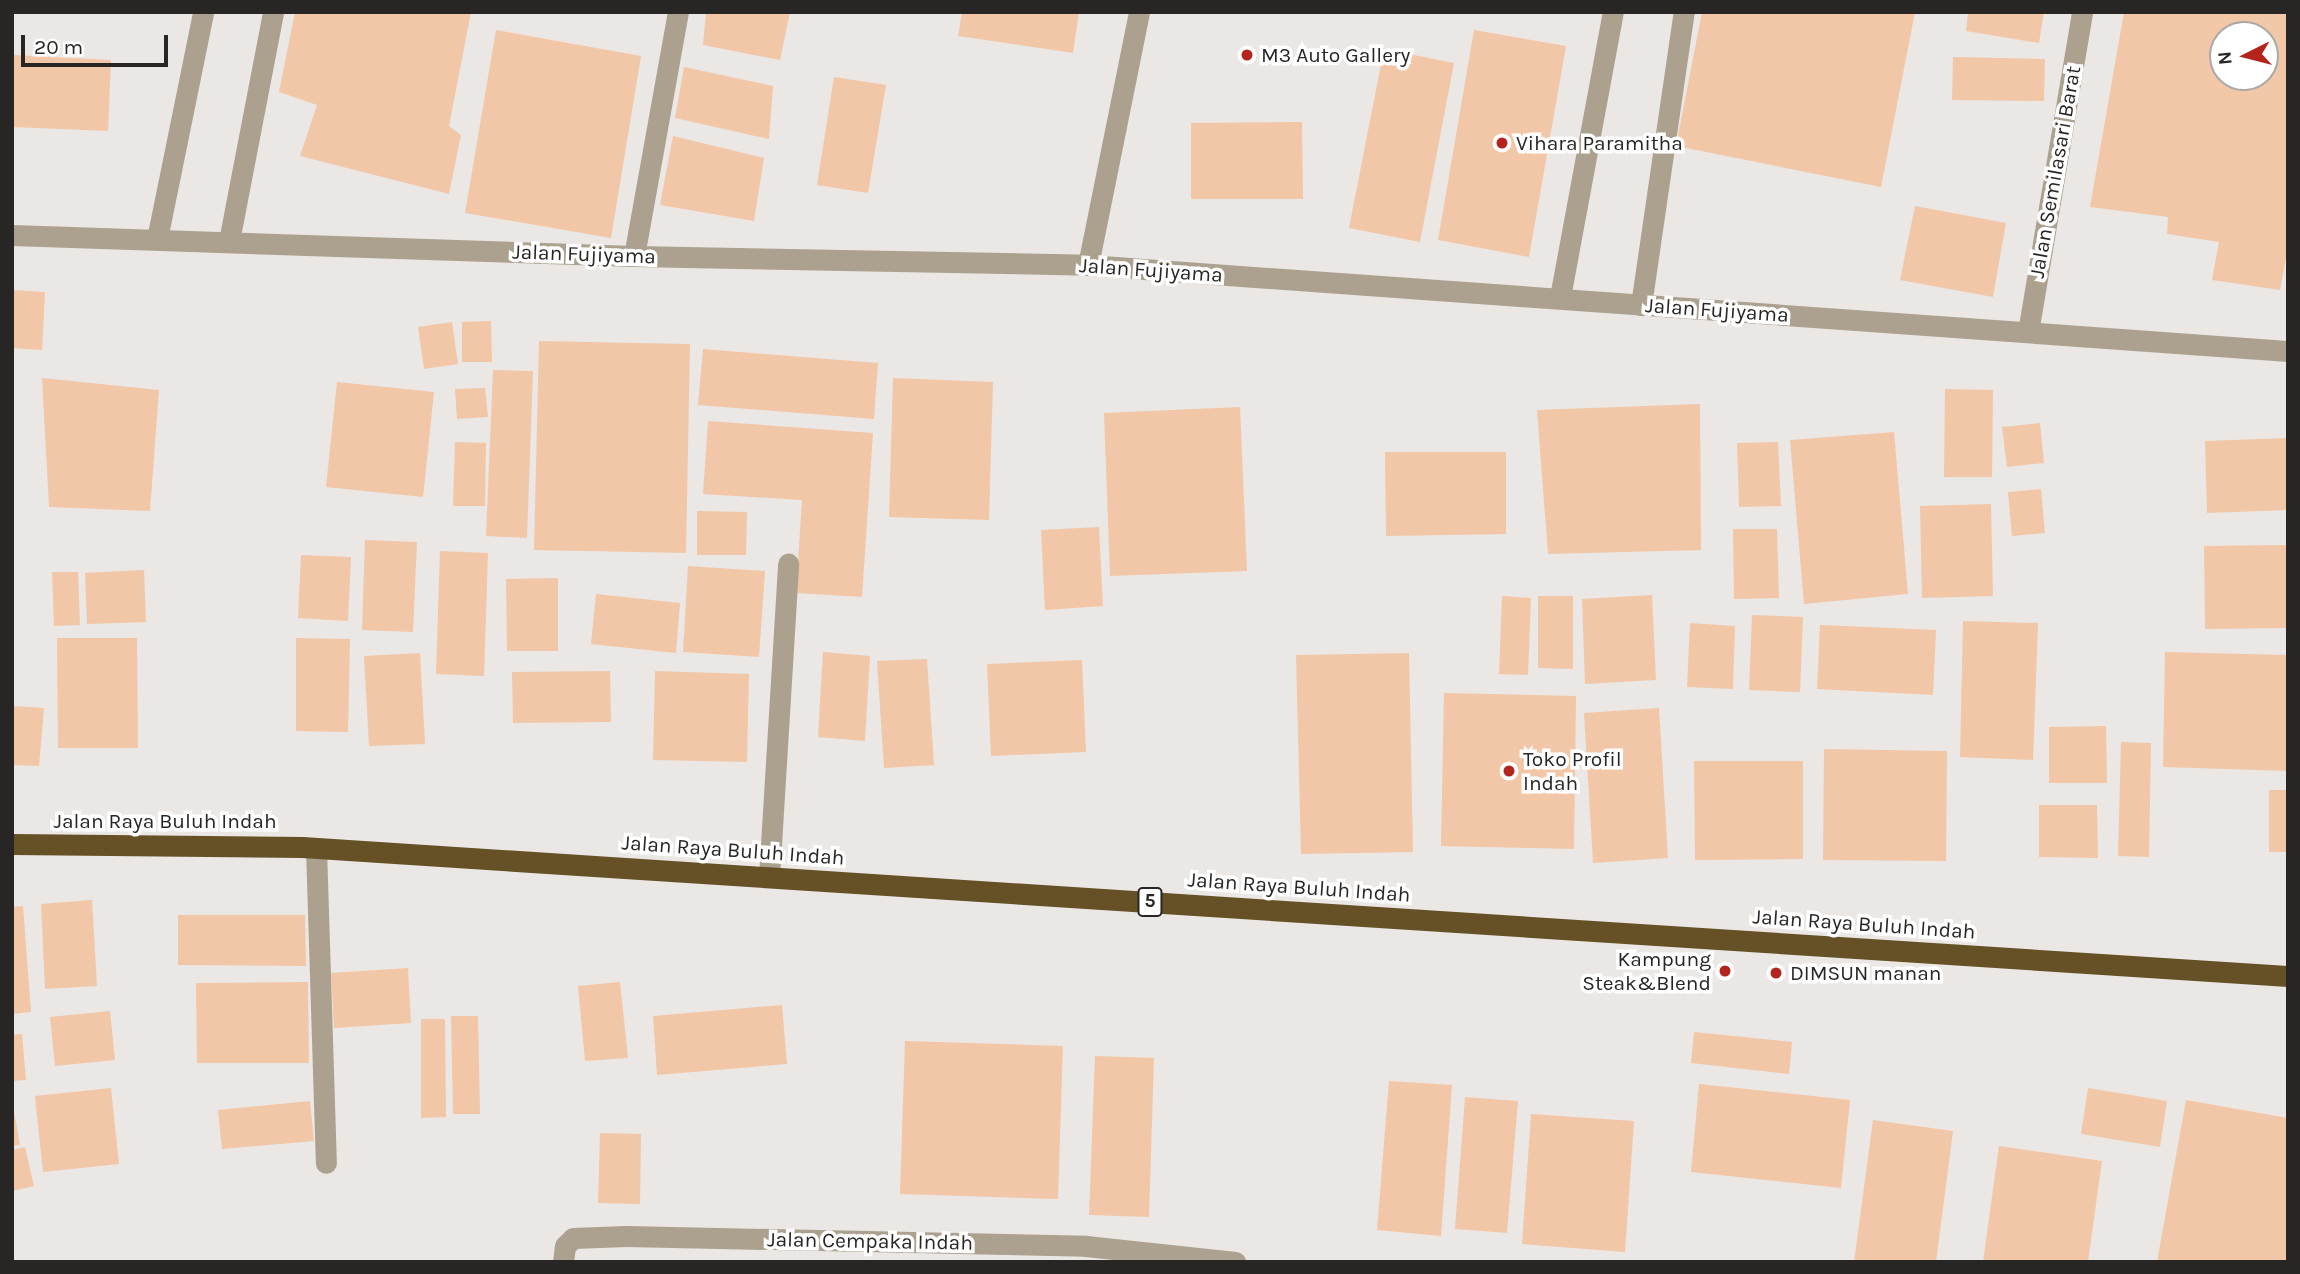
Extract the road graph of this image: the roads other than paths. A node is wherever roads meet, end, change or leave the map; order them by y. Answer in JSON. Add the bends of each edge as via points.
{"nodes":[{"id":1,"x":204,"y":12,"type":"edge"},
{"id":2,"x":274,"y":12,"type":"edge"},
{"id":3,"x":678,"y":12,"type":"edge"},
{"id":4,"x":1139,"y":12,"type":"edge"},
{"id":5,"x":1613,"y":12,"type":"edge"},
{"id":6,"x":1684,"y":12,"type":"edge"},
{"id":7,"x":2082,"y":12,"type":"edge"},
{"id":8,"x":12,"y":234,"type":"edge"},
{"id":9,"x":157,"y":239,"type":"junction"},
{"id":10,"x":229,"y":241,"type":"junction"},
{"id":11,"x":634,"y":256,"type":"junction"},
{"id":12,"x":1088,"y":265,"type":"junction"},
{"id":13,"x":1560,"y":297,"type":"junction"},
{"id":14,"x":1641,"y":305,"type":"junction"},
{"id":15,"x":2028,"y":332,"type":"junction"},
{"id":16,"x":2288,"y":351,"type":"edge"},
{"id":17,"x":788,"y":564,"type":"dead end"},
{"id":18,"x":12,"y":844,"type":"edge"},
{"id":19,"x":316,"y":848,"type":"junction"},
{"id":20,"x":769,"y":877,"type":"junction"},
{"id":21,"x":2288,"y":976,"type":"edge"},
{"id":22,"x":326,"y":1163,"type":"dead end"},
{"id":23,"x":563,"y":1262,"type":"edge"},
{"id":24,"x":1235,"y":1262,"type":"edge"}],
"edges":[{"from":1,"to":9,"type":"street"},
{"from":2,"to":10,"type":"street"},
{"from":3,"to":11,"type":"street"},
{"from":4,"to":12,"type":"street"},
{"from":5,"to":13,"type":"street"},
{"from":6,"to":14,"type":"street"},
{"from":7,"to":15,"type":"street","name":"Jalan Semilasari Barat"},
{"from":8,"to":9,"type":"street","name":"Jalan Fujiyama"},
{"from":9,"to":10,"type":"street","name":"Jalan Fujiyama"},
{"from":10,"to":11,"type":"street","name":"Jalan Fujiyama"},
{"from":11,"to":12,"type":"street","name":"Jalan Fujiyama"},
{"from":12,"to":13,"type":"street","name":"Jalan Fujiyama"},
{"from":13,"to":14,"type":"street","name":"Jalan Fujiyama"},
{"from":14,"to":15,"type":"street","name":"Jalan Fujiyama"},
{"from":15,"to":16,"type":"street","name":"Jalan Fujiyama"},
{"from":17,"to":20,"type":"street"},
{"from":18,"to":19,"type":"highway","name":"Jalan Raya Buluh Indah","number":"5"},
{"from":19,"to":20,"type":"highway","name":"Jalan Raya Buluh Indah","number":"5"},
{"from":19,"to":22,"type":"street"},
{"from":20,"to":21,"type":"highway","name":"Jalan Raya Buluh Indah","number":"5"},
{"from":23,"to":24,"type":"street","name":"Jalan Cempaka Indah","via":[[565,1246],[573,1238],[626,1236],[1086,1246]]}]}
